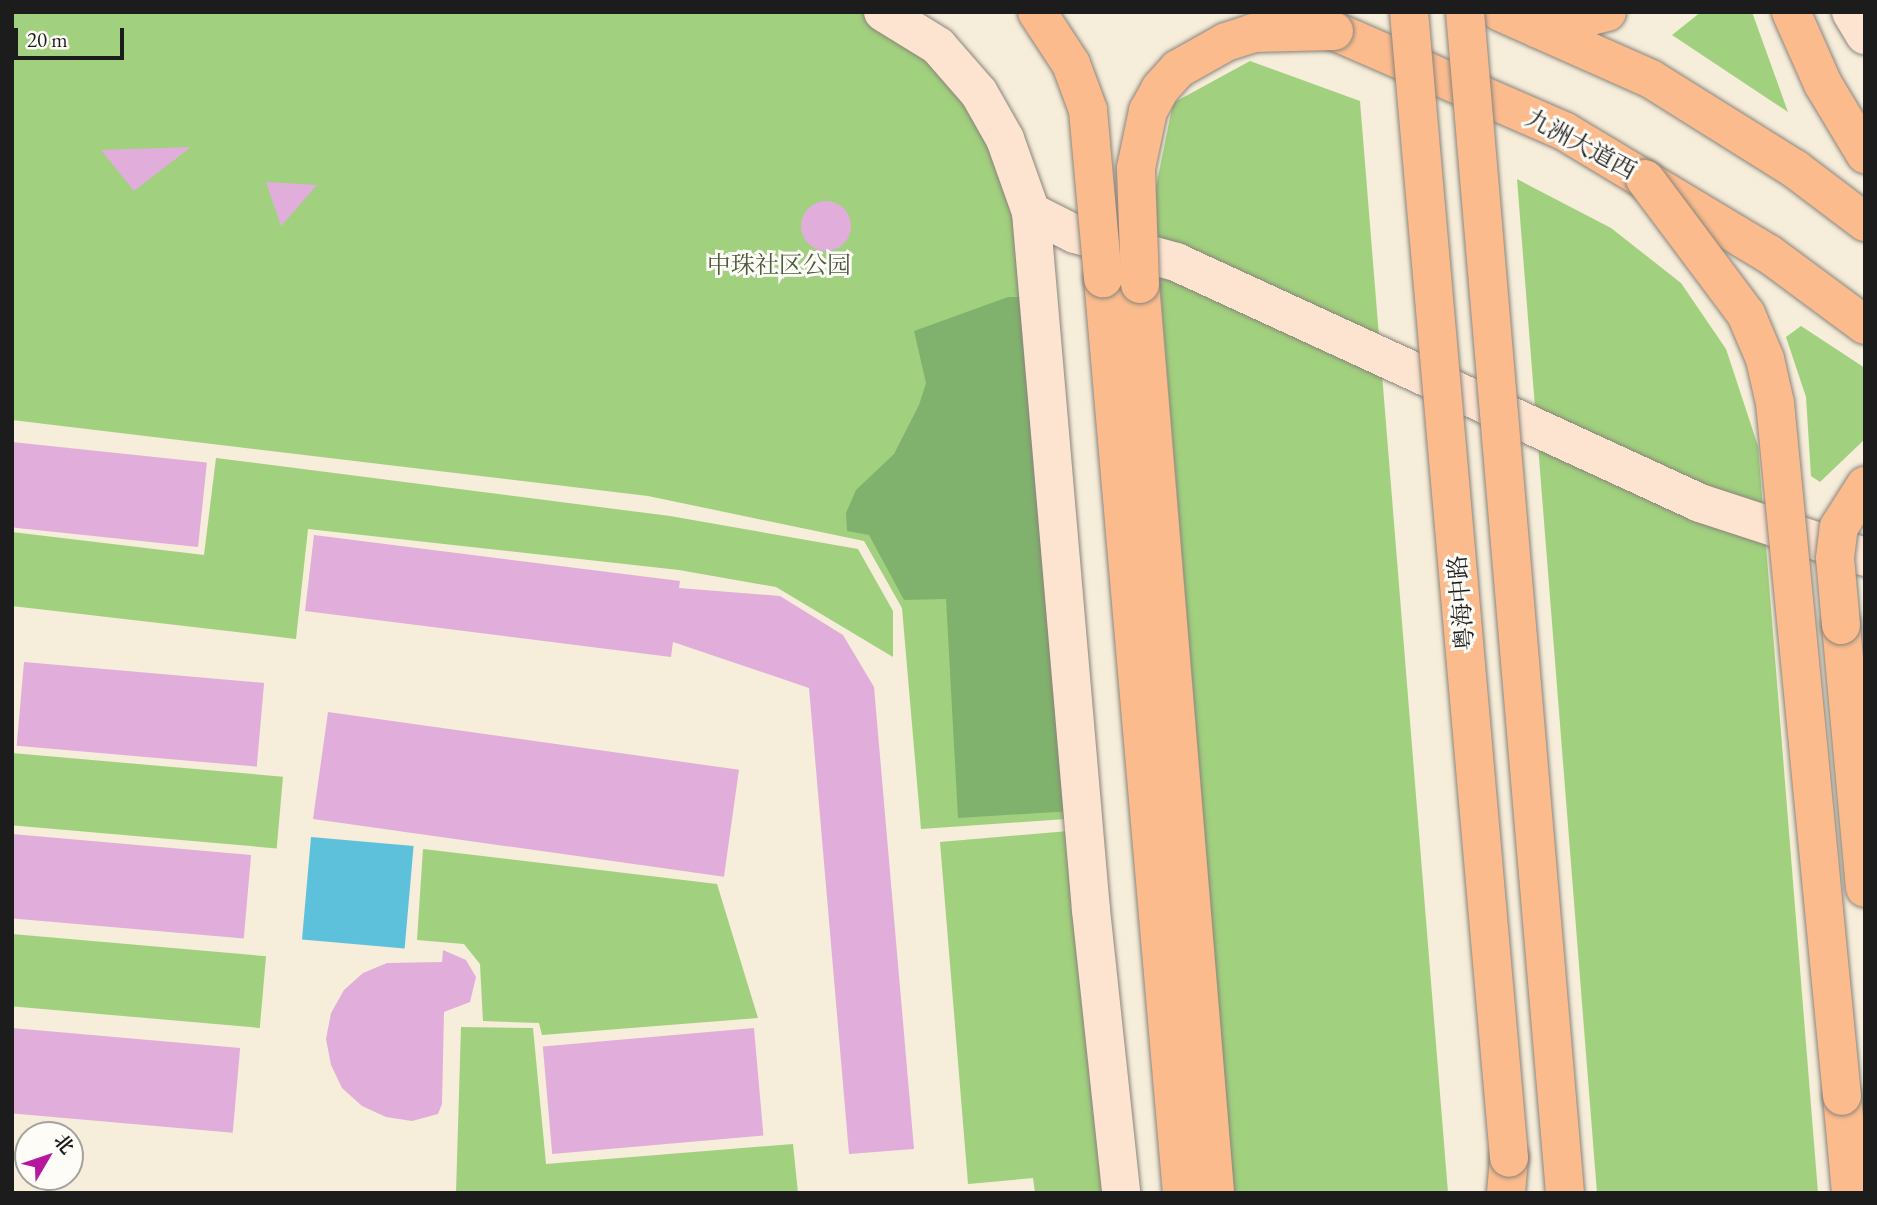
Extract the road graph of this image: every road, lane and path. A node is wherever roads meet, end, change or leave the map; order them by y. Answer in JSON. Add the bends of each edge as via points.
{"nodes":[{"id":1,"x":883,"y":12,"type":"edge"},
{"id":2,"x":1037,"y":12,"type":"edge"},
{"id":3,"x":1270,"y":12,"type":"edge"},
{"id":4,"x":1409,"y":12,"type":"edge"},
{"id":5,"x":1465,"y":12,"type":"edge"},
{"id":6,"x":1500,"y":12,"type":"edge"},
{"id":7,"x":1607,"y":12,"type":"edge"},
{"id":8,"x":1791,"y":12,"type":"edge"},
{"id":9,"x":1851,"y":12,"type":"edge"},
{"id":10,"x":1538,"y":29,"type":"junction"},
{"id":11,"x":1334,"y":31,"type":"junction"},
{"id":12,"x":1865,"y":35,"type":"edge"},
{"id":13,"x":1865,"y":154,"type":"edge"},
{"id":14,"x":1645,"y":179,"type":"junction"},
{"id":15,"x":1031,"y":212,"type":"junction"},
{"id":16,"x":1865,"y":222,"type":"edge"},
{"id":17,"x":1865,"y":326,"type":"edge"},
{"id":18,"x":1865,"y":486,"type":"edge"},
{"id":19,"x":1865,"y":557,"type":"edge"},
{"id":20,"x":1865,"y":888,"type":"edge"},
{"id":21,"x":1509,"y":1181,"type":"edge"},
{"id":22,"x":1121,"y":1193,"type":"edge"},
{"id":23,"x":1182,"y":1193,"type":"edge"},
{"id":24,"x":1215,"y":1193,"type":"edge"},
{"id":25,"x":1565,"y":1193,"type":"edge"},
{"id":26,"x":1851,"y":1193,"type":"edge"}],
"edges":[{"from":1,"to":15,"type":"main road","via":[[938,46],[979,93],[1005,139]]},
{"from":2,"to":23,"type":"main road","bridge":true,"via":[[1071,64],[1088,110]]},
{"from":3,"to":11,"type":"main road","name":"九洲大道西"},
{"from":4,"to":21,"type":"main road","name":"粤海中路","bridge":true},
{"from":5,"to":25,"type":"main road","bridge":true},
{"from":6,"to":10,"type":"main road"},
{"from":7,"to":10,"type":"main road"},
{"from":8,"to":13,"type":"main road","via":[[1823,84]]},
{"from":9,"to":12,"type":"main road"},
{"from":10,"to":16,"type":"main road","via":[[1651,79],[1795,169]]},
{"from":11,"to":14,"type":"main road","name":"九洲大道西","bridge":true,"via":[[1564,131]]},
{"from":11,"to":24,"type":"main road","bridge":true,"via":[[1253,33],[1226,42],[1178,69],[1148,111],[1136,168],[1140,284]]},
{"from":14,"to":17,"type":"main road","name":"九洲大道西","via":[[1769,254]]},
{"from":14,"to":26,"type":"main road","bridge":true,"via":[[1745,314],[1765,359],[1775,403]]},
{"from":15,"to":19,"type":"main road","via":[[1076,234],[1176,262],[1700,503]]},
{"from":15,"to":22,"type":"main road","via":[[1091,910]]},
{"from":18,"to":20,"type":"main road","bridge":true,"via":[[1839,527],[1835,558]]}]}
